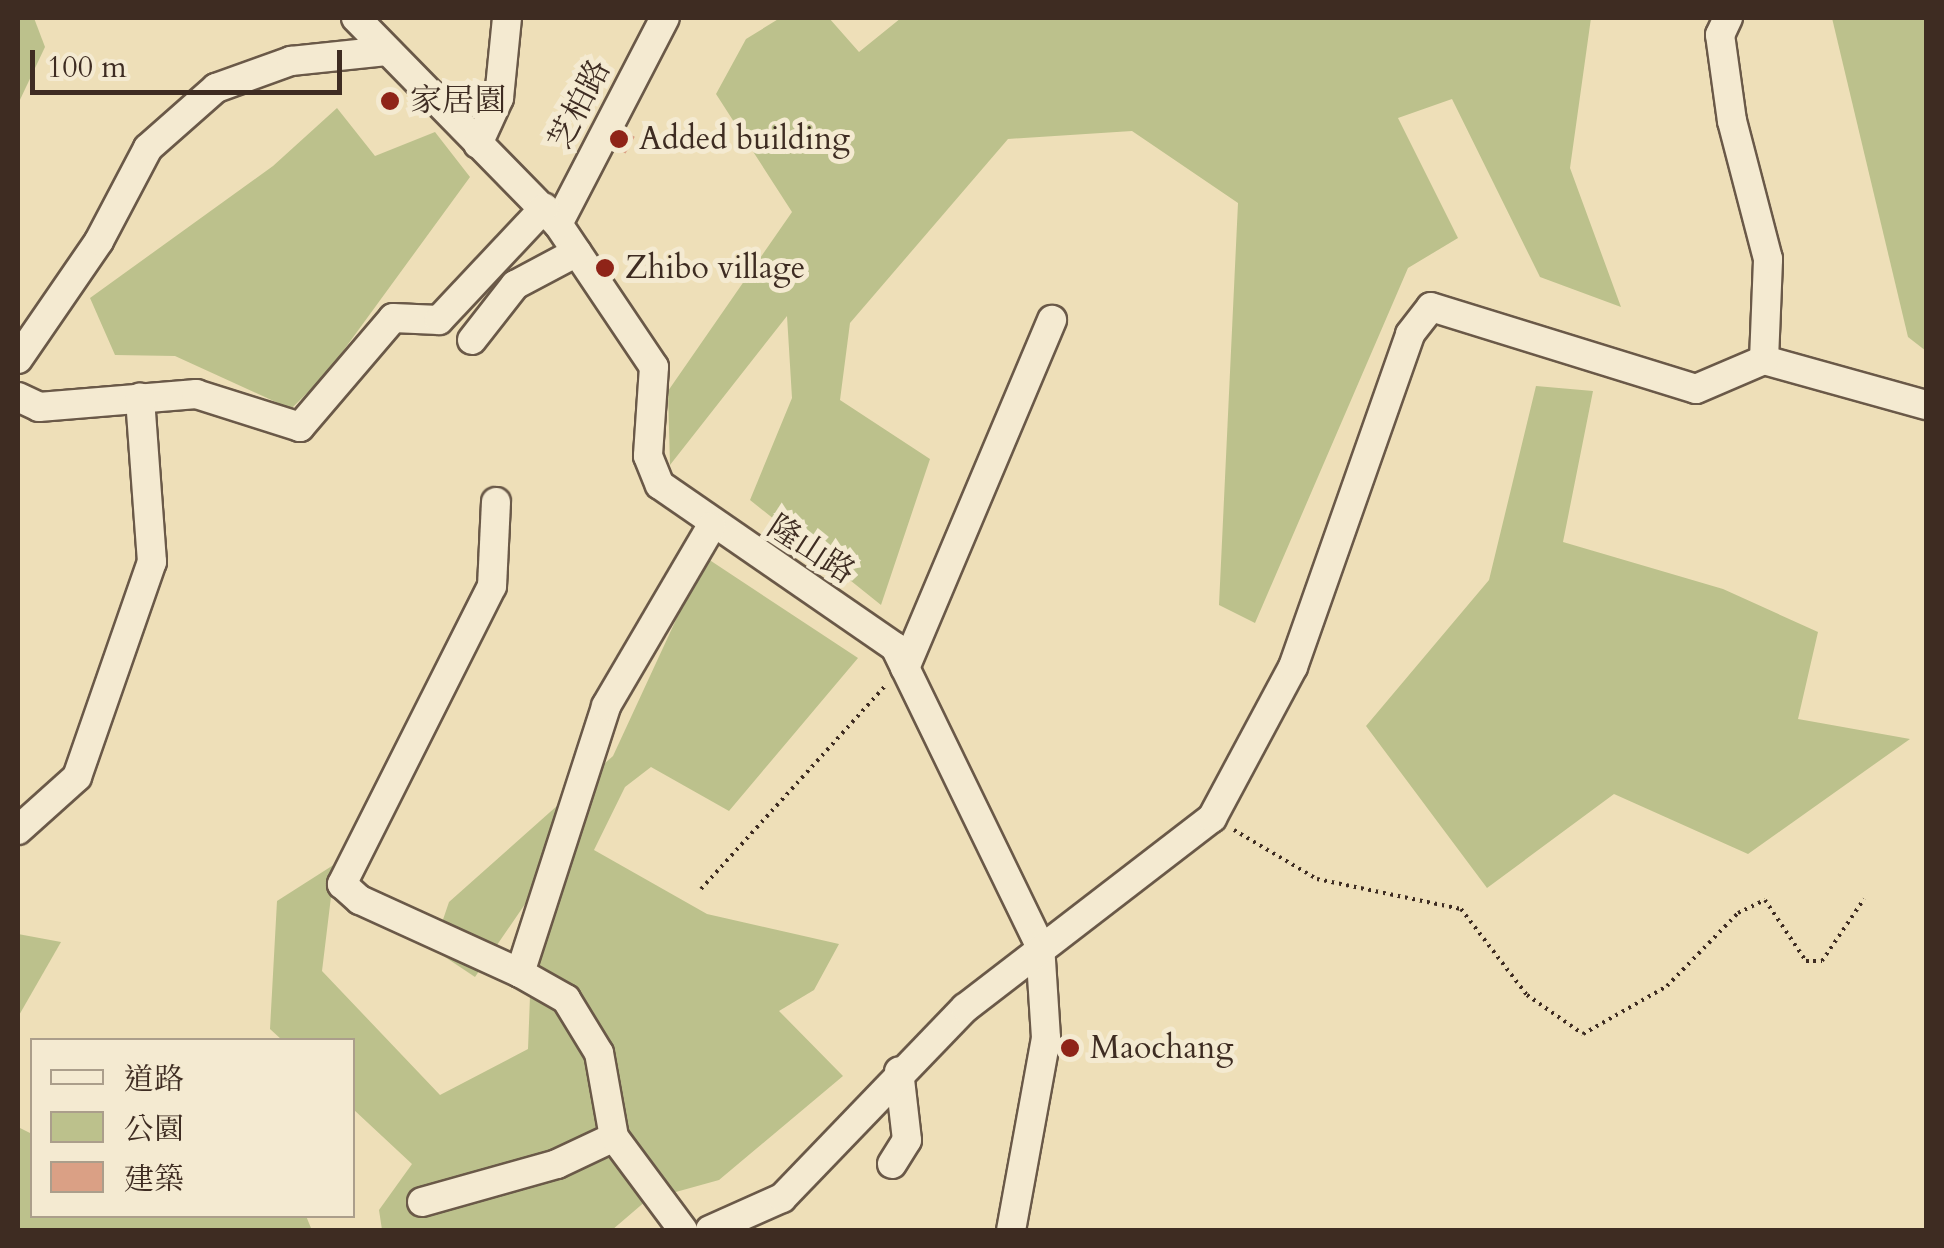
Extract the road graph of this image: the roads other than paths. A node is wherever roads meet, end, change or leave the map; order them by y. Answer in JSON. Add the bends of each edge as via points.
{"nodes":[{"id":1,"x":356,"y":18,"type":"edge"},
{"id":2,"x":507,"y":18,"type":"edge"},
{"id":3,"x":665,"y":18,"type":"edge"},
{"id":4,"x":1728,"y":18,"type":"edge"},
{"id":5,"x":386,"y":51,"type":"junction"},
{"id":6,"x":478,"y":144,"type":"junction"},
{"id":7,"x":551,"y":216,"type":"junction"},
{"id":8,"x":577,"y":252,"type":"junction"},
{"id":9,"x":1052,"y":320,"type":"dead end"},
{"id":10,"x":472,"y":340,"type":"dead end"},
{"id":11,"x":18,"y":359,"type":"edge"},
{"id":12,"x":1764,"y":360,"type":"junction"},
{"id":13,"x":18,"y":397,"type":"edge"},
{"id":14,"x":140,"y":397,"type":"junction"},
{"id":15,"x":1926,"y":405,"type":"edge"},
{"id":16,"x":496,"y":502,"type":"dead end"},
{"id":17,"x":710,"y":526,"type":"junction"},
{"id":18,"x":905,"y":668,"type":"junction"},
{"id":19,"x":18,"y":830,"type":"edge"},
{"id":20,"x":1040,"y":944,"type":"junction"},
{"id":21,"x":520,"y":973,"type":"junction"},
{"id":22,"x":899,"y":1071,"type":"junction"},
{"id":23,"x":614,"y":1137,"type":"junction"},
{"id":24,"x":892,"y":1164,"type":"dead end"},
{"id":25,"x":422,"y":1202,"type":"dead end"},
{"id":26,"x":683,"y":1230,"type":"edge"},
{"id":27,"x":710,"y":1230,"type":"edge"},
{"id":28,"x":1010,"y":1230,"type":"edge"}],
"edges":[{"from":1,"to":5,"type":"street","name":"隆山路"},
{"from":2,"to":6,"type":"street","via":[[499,98]]},
{"from":3,"to":7,"type":"street","name":"芝柏路"},
{"from":4,"to":12,"type":"street","via":[[1720,35],[1732,121],[1768,259]]},
{"from":5,"to":6,"type":"street","name":"隆山路"},
{"from":5,"to":11,"type":"street","via":[[291,61],[216,88],[148,148],[99,241]]},
{"from":6,"to":7,"type":"street","name":"隆山路"},
{"from":7,"to":8,"type":"street","name":"隆山路"},
{"from":7,"to":14,"type":"street","name":"芝柏路","via":[[439,320],[393,318],[300,426],[196,394]]},
{"from":8,"to":10,"type":"street","via":[[515,285]]},
{"from":8,"to":17,"type":"street","name":"隆山路","via":[[654,367],[648,456],[660,485]]},
{"from":9,"to":18,"type":"street"},
{"from":12,"to":15,"type":"street"},
{"from":12,"to":20,"type":"street","via":[[1696,389],[1430,308],[1410,334],[1292,667],[1212,818],[1116,900]]},
{"from":13,"to":14,"type":"street","via":[[39,407]]},
{"from":14,"to":19,"type":"street","via":[[152,562],[77,777]]},
{"from":16,"to":21,"type":"street","via":[[492,586],[342,884],[360,900]]},
{"from":17,"to":18,"type":"street","name":"隆山路","via":[[895,646]]},
{"from":17,"to":21,"type":"street","via":[[606,706]]},
{"from":18,"to":20,"type":"street","name":"隆山路"},
{"from":20,"to":22,"type":"street"},
{"from":20,"to":28,"type":"street","name":"隆山路","via":[[1046,1038]]},
{"from":21,"to":23,"type":"street","via":[[566,999],[599,1053]]},
{"from":22,"to":24,"type":"street","via":[[908,1140]]},
{"from":22,"to":27,"type":"street","via":[[782,1198]]},
{"from":23,"to":25,"type":"street","via":[[557,1164]]},
{"from":23,"to":26,"type":"street"}]}
